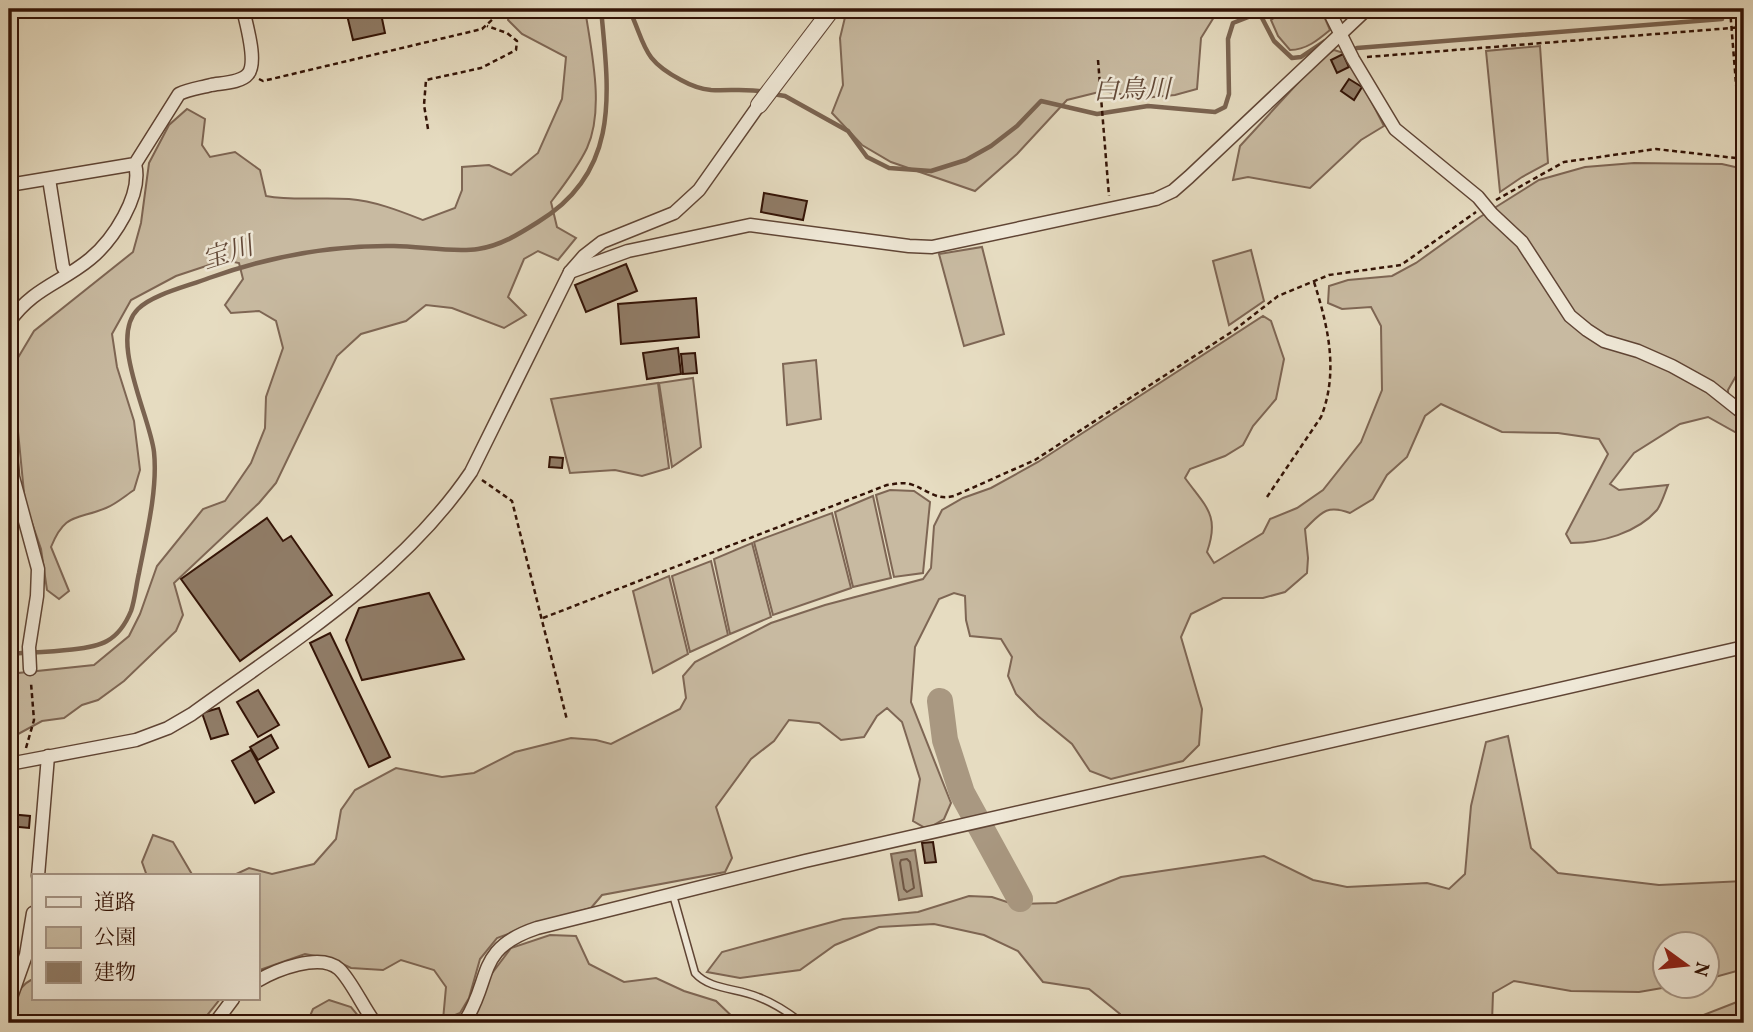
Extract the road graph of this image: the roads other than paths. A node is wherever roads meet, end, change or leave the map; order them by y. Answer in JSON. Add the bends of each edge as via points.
{"nodes":[{"id":1,"x":243,"y":9,"type":"edge"},
{"id":2,"x":832,"y":9,"type":"edge"},
{"id":3,"x":1328,"y":9,"type":"edge"},
{"id":4,"x":1367,"y":9,"type":"edge"},
{"id":5,"x":1341,"y":34,"type":"junction"},
{"id":6,"x":759,"y":105,"type":"joint"},
{"id":7,"x":135,"y":164,"type":"junction"},
{"id":8,"x":49,"y":179,"type":"junction"},
{"id":9,"x":9,"y":185,"type":"edge"},
{"id":10,"x":570,"y":272,"type":"junction"},
{"id":11,"x":67,"y":273,"type":"junction"},
{"id":12,"x":9,"y":322,"type":"edge"},
{"id":13,"x":1744,"y":414,"type":"edge"},
{"id":14,"x":9,"y":427,"type":"edge"},
{"id":15,"x":1744,"y":647,"type":"edge"},
{"id":16,"x":30,"y":669,"type":"road end"},
{"id":17,"x":48,"y":756,"type":"junction"},
{"id":18,"x":9,"y":764,"type":"edge"},
{"id":19,"x":38,"y":874,"type":"edge"},
{"id":20,"x":672,"y":893,"type":"junction"},
{"id":21,"x":32,"y":920,"type":"edge"},
{"id":22,"x":259,"y":980,"type":"edge"},
{"id":23,"x":232,"y":1000,"type":"edge"},
{"id":24,"x":9,"y":1003,"type":"edge"},
{"id":25,"x":215,"y":1023,"type":"edge"},
{"id":26,"x":375,"y":1023,"type":"edge"},
{"id":27,"x":464,"y":1023,"type":"edge"},
{"id":28,"x":802,"y":1023,"type":"edge"}],
"edges":[{"from":1,"to":7,"type":"street","via":[[252,55],[248,75],[179,94]]},
{"from":2,"to":6,"type":"street"},
{"from":3,"to":5,"type":"street"},
{"from":4,"to":5,"type":"street"},
{"from":5,"to":10,"type":"street","via":[[1173,191],[1156,200],[932,247],[750,225],[628,251]]},
{"from":5,"to":13,"type":"street","via":[[1395,129],[1478,197],[1522,242],[1570,316],[1604,341],[1638,351],[1710,387]]},
{"from":6,"to":10,"type":"street","via":[[688,202],[660,219],[602,242]]},
{"from":7,"to":8,"type":"street"},
{"from":7,"to":11,"type":"street","via":[[138,174],[125,217],[89,259]]},
{"from":8,"to":9,"type":"street"},
{"from":8,"to":11,"type":"street"},
{"from":10,"to":17,"type":"street","via":[[471,472],[453,498],[354,597],[168,728],[136,740]]},
{"from":11,"to":12,"type":"street","via":[[32,295]]},
{"from":14,"to":16,"type":"street","via":[[13,477],[39,582],[29,639]]},
{"from":15,"to":20,"type":"street"},
{"from":17,"to":18,"type":"street"},
{"from":17,"to":19,"type":"street"},
{"from":20,"to":27,"type":"street","via":[[537,928],[507,941],[488,963]]},
{"from":20,"to":28,"type":"lane","via":[[695,973],[702,981],[757,996]]},
{"from":21,"to":24,"type":"street","via":[[26,955]]},
{"from":22,"to":26,"type":"street","via":[[318,961],[331,964],[340,970]]},
{"from":23,"to":25,"type":"street"}]}
